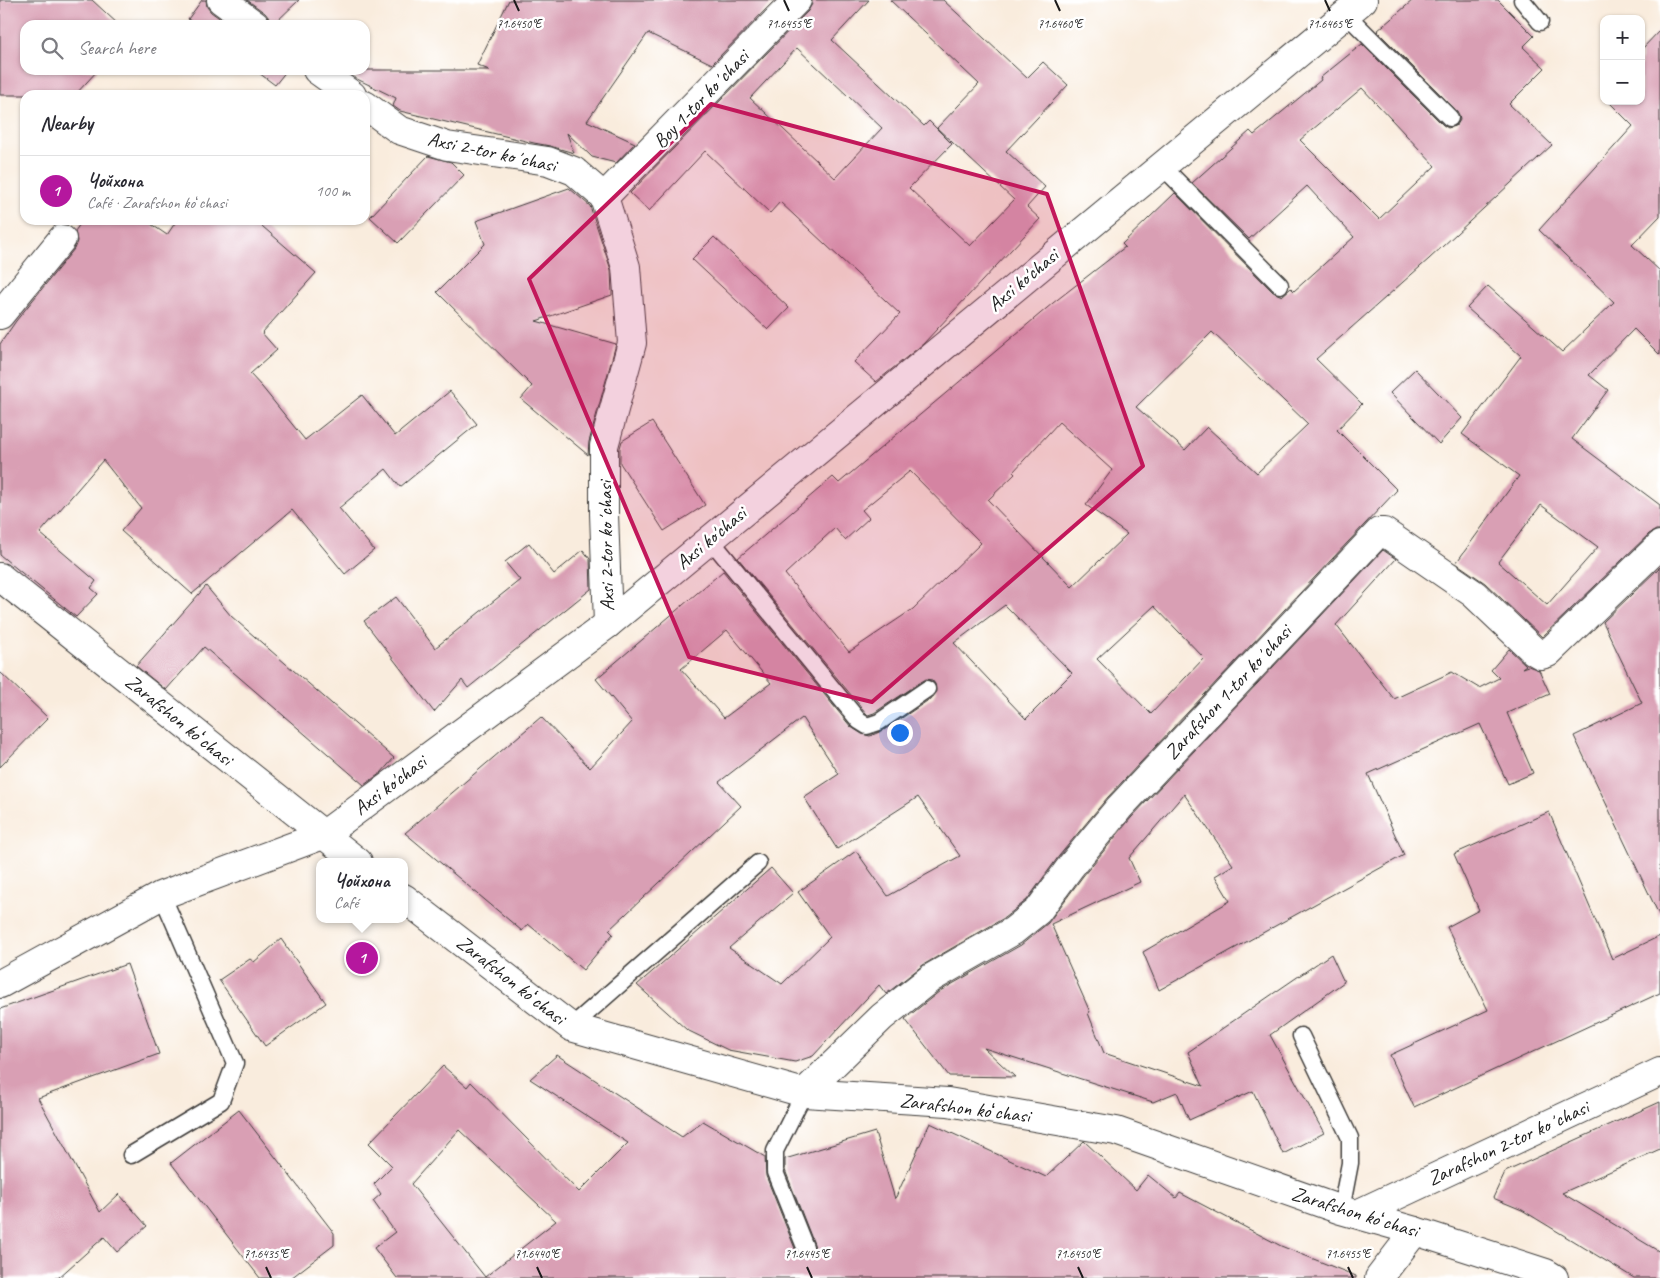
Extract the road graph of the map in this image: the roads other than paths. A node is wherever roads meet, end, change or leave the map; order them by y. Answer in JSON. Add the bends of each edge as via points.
{"nodes":[{"id":1,"x":221,"y":0,"type":"edge"},
{"id":2,"x":797,"y":0,"type":"edge"},
{"id":3,"x":1522,"y":0,"type":"edge"},
{"id":4,"x":1355,"y":7,"type":"edge"},
{"id":5,"x":248,"y":20,"type":"edge"},
{"id":6,"x":1540,"y":22,"type":"dead end"},
{"id":7,"x":324,"y":75,"type":"edge"},
{"id":8,"x":345,"y":90,"type":"edge"},
{"id":9,"x":370,"y":109,"type":"edge"},
{"id":10,"x":1450,"y":118,"type":"dead end"},
{"id":11,"x":1162,"y":166,"type":"junction"},
{"id":12,"x":604,"y":197,"type":"junction"},
{"id":13,"x":62,"y":238,"type":"dead end"},
{"id":14,"x":1280,"y":285,"type":"dead end"},
{"id":15,"x":0,"y":315,"type":"edge"},
{"id":16,"x":710,"y":539,"type":"junction"},
{"id":17,"x":1660,"y":545,"type":"edge"},
{"id":18,"x":0,"y":577,"type":"edge"},
{"id":19,"x":608,"y":624,"type":"junction"},
{"id":20,"x":927,"y":689,"type":"dead end"},
{"id":21,"x":323,"y":835,"type":"junction"},
{"id":22,"x":353,"y":858,"type":"edge"},
{"id":23,"x":758,"y":863,"type":"dead end"},
{"id":24,"x":162,"y":895,"type":"junction"},
{"id":25,"x":408,"y":901,"type":"edge"},
{"id":26,"x":0,"y":984,"type":"edge"},
{"id":27,"x":571,"y":1027,"type":"junction"},
{"id":28,"x":1301,"y":1036,"type":"dead end"},
{"id":29,"x":1660,"y":1072,"type":"edge"},
{"id":30,"x":804,"y":1094,"type":"junction"},
{"id":31,"x":131,"y":1155,"type":"dead end"},
{"id":32,"x":1349,"y":1212,"type":"junction"},
{"id":33,"x":1415,"y":1231,"type":"junction"},
{"id":34,"x":806,"y":1247,"type":"dead end"},
{"id":35,"x":1379,"y":1278,"type":"edge"},
{"id":36,"x":1554,"y":1278,"type":"edge"}],
"edges":[{"from":1,"to":5,"type":"street"},
{"from":2,"to":12,"type":"street","name":"Boy 1-tor koʼchasi"},
{"from":3,"to":6,"type":"lane"},
{"from":4,"to":10,"type":"lane"},
{"from":4,"to":11,"type":"street","name":"Axsi ko'chasi"},
{"from":7,"to":8,"type":"street"},
{"from":9,"to":12,"type":"street","name":"Аxsi 2-tor koʼchasi","via":[[399,130],[447,146],[548,161],[574,171]]},
{"from":11,"to":14,"type":"lane"},
{"from":11,"to":16,"type":"street","name":"Axsi ko'chasi"},
{"from":12,"to":19,"type":"street","name":"Аxsi 2-tor koʼchasi","via":[[626,267],[632,343],[604,446]]},
{"from":13,"to":15,"type":"street"},
{"from":16,"to":19,"type":"street","name":"Axsi ko'chasi"},
{"from":16,"to":20,"type":"lane","via":[[859,721],[867,726],[879,722]]},
{"from":17,"to":30,"type":"street","name":"Zarafshon 1-tor koʼchasi","via":[[1548,653],[1541,655],[1474,594],[1384,532],[1379,532],[1119,808],[1038,911],[1013,930],[931,978],[882,1017]]},
{"from":18,"to":21,"type":"street","name":"Zarafshon koʻchasi"},
{"from":19,"to":21,"type":"street","name":"Axsi ko'chasi"},
{"from":21,"to":22,"type":"street","name":"Zarafshon koʻchasi"},
{"from":21,"to":24,"type":"street","name":"Axsi ko'chasi"},
{"from":23,"to":27,"type":"lane"},
{"from":24,"to":26,"type":"street","name":"Axsi ko'chasi"},
{"from":24,"to":31,"type":"lane","via":[[235,1063],[220,1101]]},
{"from":25,"to":27,"type":"street","name":"Zarafshon koʻchasi"},
{"from":27,"to":30,"type":"street","name":"Zarafshon koʻchasi"},
{"from":28,"to":32,"type":"lane","via":[[1350,1138]]},
{"from":29,"to":32,"type":"street","name":"Zarafshon 2-tor koʼchasi"},
{"from":30,"to":32,"type":"street","name":"Zarafshon koʻchasi","via":[[948,1102],[1116,1131]]},
{"from":30,"to":34,"type":"lane","via":[[775,1151],[775,1172]]},
{"from":32,"to":33,"type":"street","name":"Zarafshon koʻchasi"},
{"from":33,"to":35,"type":"street"},
{"from":33,"to":36,"type":"street","name":"Zarafshon koʻchasi"}]}
